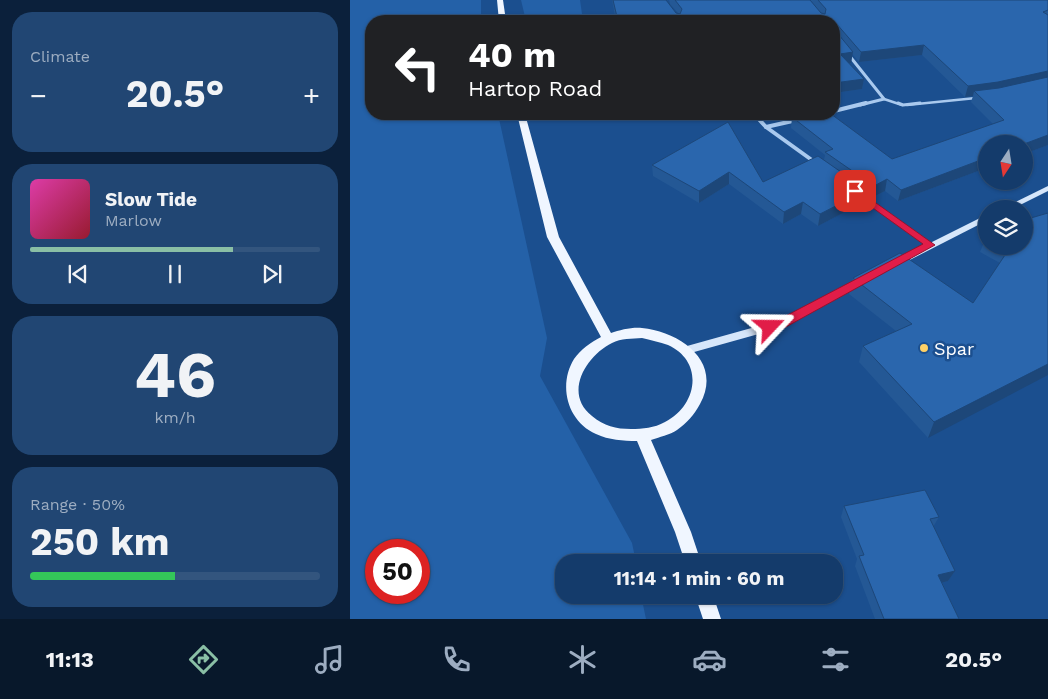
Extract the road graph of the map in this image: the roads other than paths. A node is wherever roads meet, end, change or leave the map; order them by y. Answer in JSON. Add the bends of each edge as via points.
{"nodes":[{"id":1,"x":500,"y":0,"type":"edge"},
{"id":2,"x":502,"y":15,"type":"edge"},
{"id":3,"x":845,"y":50,"type":"edge"},
{"id":4,"x":977,"y":98,"type":"edge"},
{"id":5,"x":884,"y":99,"type":"junction"},
{"id":6,"x":840,"y":110,"type":"edge"},
{"id":7,"x":523,"y":120,"type":"edge"},
{"id":8,"x":760,"y":120,"type":"edge"},
{"id":9,"x":796,"y":120,"type":"edge"},
{"id":10,"x":766,"y":127,"type":"junction"},
{"id":11,"x":821,"y":166,"type":"edge"},
{"id":12,"x":1048,"y":188,"type":"edge"},
{"id":13,"x":852,"y":189,"type":"edge"},
{"id":14,"x":1023,"y":200,"type":"edge"},
{"id":15,"x":978,"y":222,"type":"edge"},
{"id":16,"x":930,"y":245,"type":"junction"},
{"id":17,"x":888,"y":267,"type":"edge"},
{"id":18,"x":871,"y":276,"type":"edge"},
{"id":19,"x":608,"y":339,"type":"junction"},
{"id":20,"x":687,"y":350,"type":"junction"},
{"id":21,"x":642,"y":435,"type":"junction"},
{"id":22,"x":690,"y":554,"type":"edge"},
{"id":23,"x":707,"y":604,"type":"edge"},
{"id":24,"x":712,"y":619,"type":"edge"}],
"edges":[{"from":1,"to":2,"type":"main road"},
{"from":3,"to":5,"type":"street"},
{"from":4,"to":5,"type":"lane","via":[[903,105]]},
{"from":5,"to":6,"type":"street"},
{"from":7,"to":19,"type":"main road","via":[[553,237]]},
{"from":8,"to":10,"type":"street"},
{"from":9,"to":10,"type":"street"},
{"from":10,"to":11,"type":"street"},
{"from":12,"to":14,"type":"main road"},
{"from":13,"to":16,"type":"street"},
{"from":15,"to":16,"type":"main road"},
{"from":16,"to":17,"type":"main road"},
{"from":18,"to":20,"type":"main road","via":[[780,324]]},
{"from":19,"to":20,"type":"main road","via":[[625,334],[659,335],[674,340]]},
{"from":19,"to":21,"type":"main road","via":[[578,364],[571,381],[572,398],[581,415],[597,428],[618,435]]},
{"from":20,"to":21,"type":"main road","via":[[701,376],[700,392],[693,408],[680,421]]},
{"from":21,"to":22,"type":"main road"},
{"from":23,"to":24,"type":"main road"}]}
